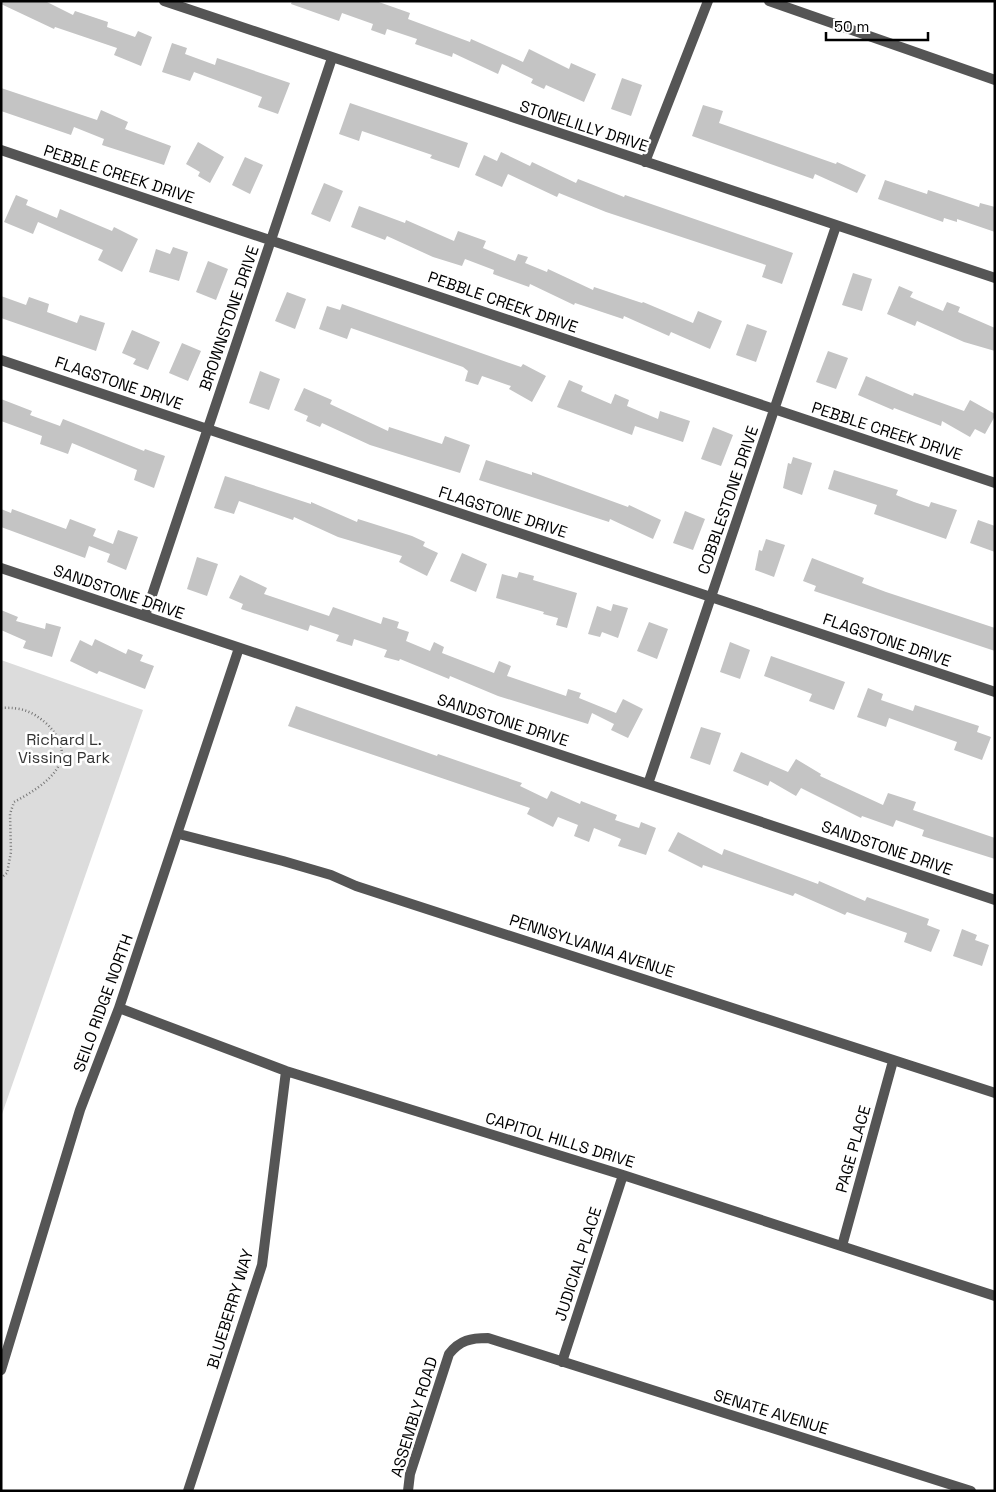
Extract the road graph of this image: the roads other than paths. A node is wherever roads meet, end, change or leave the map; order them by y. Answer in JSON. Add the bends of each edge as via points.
{"nodes":[{"id":1,"x":164,"y":1,"type":"edge"},
{"id":2,"x":708,"y":1,"type":"edge"},
{"id":3,"x":769,"y":1,"type":"edge"},
{"id":4,"x":332,"y":58,"type":"junction"},
{"id":5,"x":995,"y":80,"type":"edge"},
{"id":6,"x":1,"y":150,"type":"edge"},
{"id":7,"x":645,"y":162,"type":"junction"},
{"id":8,"x":836,"y":226,"type":"junction"},
{"id":9,"x":271,"y":240,"type":"junction"},
{"id":10,"x":995,"y":278,"type":"edge"},
{"id":11,"x":1,"y":360,"type":"edge"},
{"id":12,"x":774,"y":409,"type":"junction"},
{"id":13,"x":208,"y":429,"type":"junction"},
{"id":14,"x":995,"y":483,"type":"edge"},
{"id":15,"x":1,"y":568,"type":"edge"},
{"id":16,"x":711,"y":598,"type":"junction"},
{"id":17,"x":145,"y":616,"type":"junction"},
{"id":18,"x":239,"y":648,"type":"junction"},
{"id":19,"x":995,"y":692,"type":"edge"},
{"id":20,"x":648,"y":784,"type":"junction"},
{"id":21,"x":178,"y":834,"type":"junction"},
{"id":22,"x":995,"y":900,"type":"edge"},
{"id":23,"x":119,"y":1008,"type":"junction"},
{"id":24,"x":894,"y":1061,"type":"junction"},
{"id":25,"x":286,"y":1072,"type":"junction"},
{"id":26,"x":995,"y":1093,"type":"edge"},
{"id":27,"x":623,"y":1175,"type":"junction"},
{"id":28,"x":842,"y":1246,"type":"junction"},
{"id":29,"x":995,"y":1296,"type":"edge"},
{"id":30,"x":562,"y":1362,"type":"junction"},
{"id":31,"x":1,"y":1370,"type":"edge"},
{"id":32,"x":188,"y":1491,"type":"edge"},
{"id":33,"x":408,"y":1491,"type":"edge"},
{"id":34,"x":971,"y":1491,"type":"edge"}],
"edges":[{"from":1,"to":4,"type":"street","name":"STONELILLY DRIVE"},
{"from":2,"to":7,"type":"street"},
{"from":3,"to":5,"type":"street"},
{"from":4,"to":7,"type":"street","name":"STONELILLY DRIVE"},
{"from":4,"to":9,"type":"street","name":"BROWNSTONE DRIVE"},
{"from":6,"to":9,"type":"street","name":"PEBBLE CREEK DRIVE"},
{"from":7,"to":8,"type":"street","name":"STONELILLY DRIVE"},
{"from":8,"to":10,"type":"street","name":"STONELILLY DRIVE"},
{"from":8,"to":12,"type":"street","name":"COBBLESTONE DRIVE"},
{"from":9,"to":12,"type":"street","name":"PEBBLE CREEK DRIVE"},
{"from":9,"to":13,"type":"street","name":"BROWNSTONE DRIVE"},
{"from":11,"to":13,"type":"street","name":"FLAGSTONE DRIVE"},
{"from":12,"to":14,"type":"street","name":"PEBBLE CREEK DRIVE"},
{"from":12,"to":16,"type":"street","name":"COBBLESTONE DRIVE"},
{"from":13,"to":16,"type":"street","name":"FLAGSTONE DRIVE"},
{"from":13,"to":17,"type":"street","name":"BROWNSTONE DRIVE"},
{"from":15,"to":17,"type":"street","name":"SANDSTONE DRIVE"},
{"from":16,"to":19,"type":"street","name":"FLAGSTONE DRIVE"},
{"from":16,"to":20,"type":"street","name":"COBBLESTONE DRIVE"},
{"from":17,"to":18,"type":"street","name":"SANDSTONE DRIVE"},
{"from":18,"to":20,"type":"street","name":"SANDSTONE DRIVE"},
{"from":18,"to":21,"type":"street","name":"SEILO RIDGE NORTH"},
{"from":20,"to":22,"type":"street","name":"SANDSTONE DRIVE"},
{"from":21,"to":23,"type":"street","name":"SEILO RIDGE NORTH"},
{"from":21,"to":24,"type":"street","name":"PENNSYLVANIA AVENUE","via":[[331,876]]},
{"from":23,"to":25,"type":"street","name":"CAPITOL HILLS DRIVE"},
{"from":23,"to":31,"type":"street","name":"SEILO RIDGE NORTH","via":[[65,1157]]},
{"from":24,"to":26,"type":"street","name":"PENNSYLVANIA AVENUE"},
{"from":24,"to":28,"type":"street","name":"PAGE PLACE"},
{"from":25,"to":27,"type":"street","name":"CAPITOL HILLS DRIVE"},
{"from":25,"to":32,"type":"street","name":"BLUEBERRY WAY","via":[[262,1265]]},
{"from":27,"to":28,"type":"street","name":"CAPITOL HILLS DRIVE"},
{"from":27,"to":30,"type":"street","name":"JUDICIAL PLACE"},
{"from":28,"to":29,"type":"street","name":"CAPITOL HILLS DRIVE"},
{"from":30,"to":33,"type":"street","name":"ASSEMBLY ROAD","via":[[488,1338],[469,1338],[455,1346],[449,1354],[410,1474]]},
{"from":30,"to":34,"type":"street","name":"SENATE AVENUE"}]}
